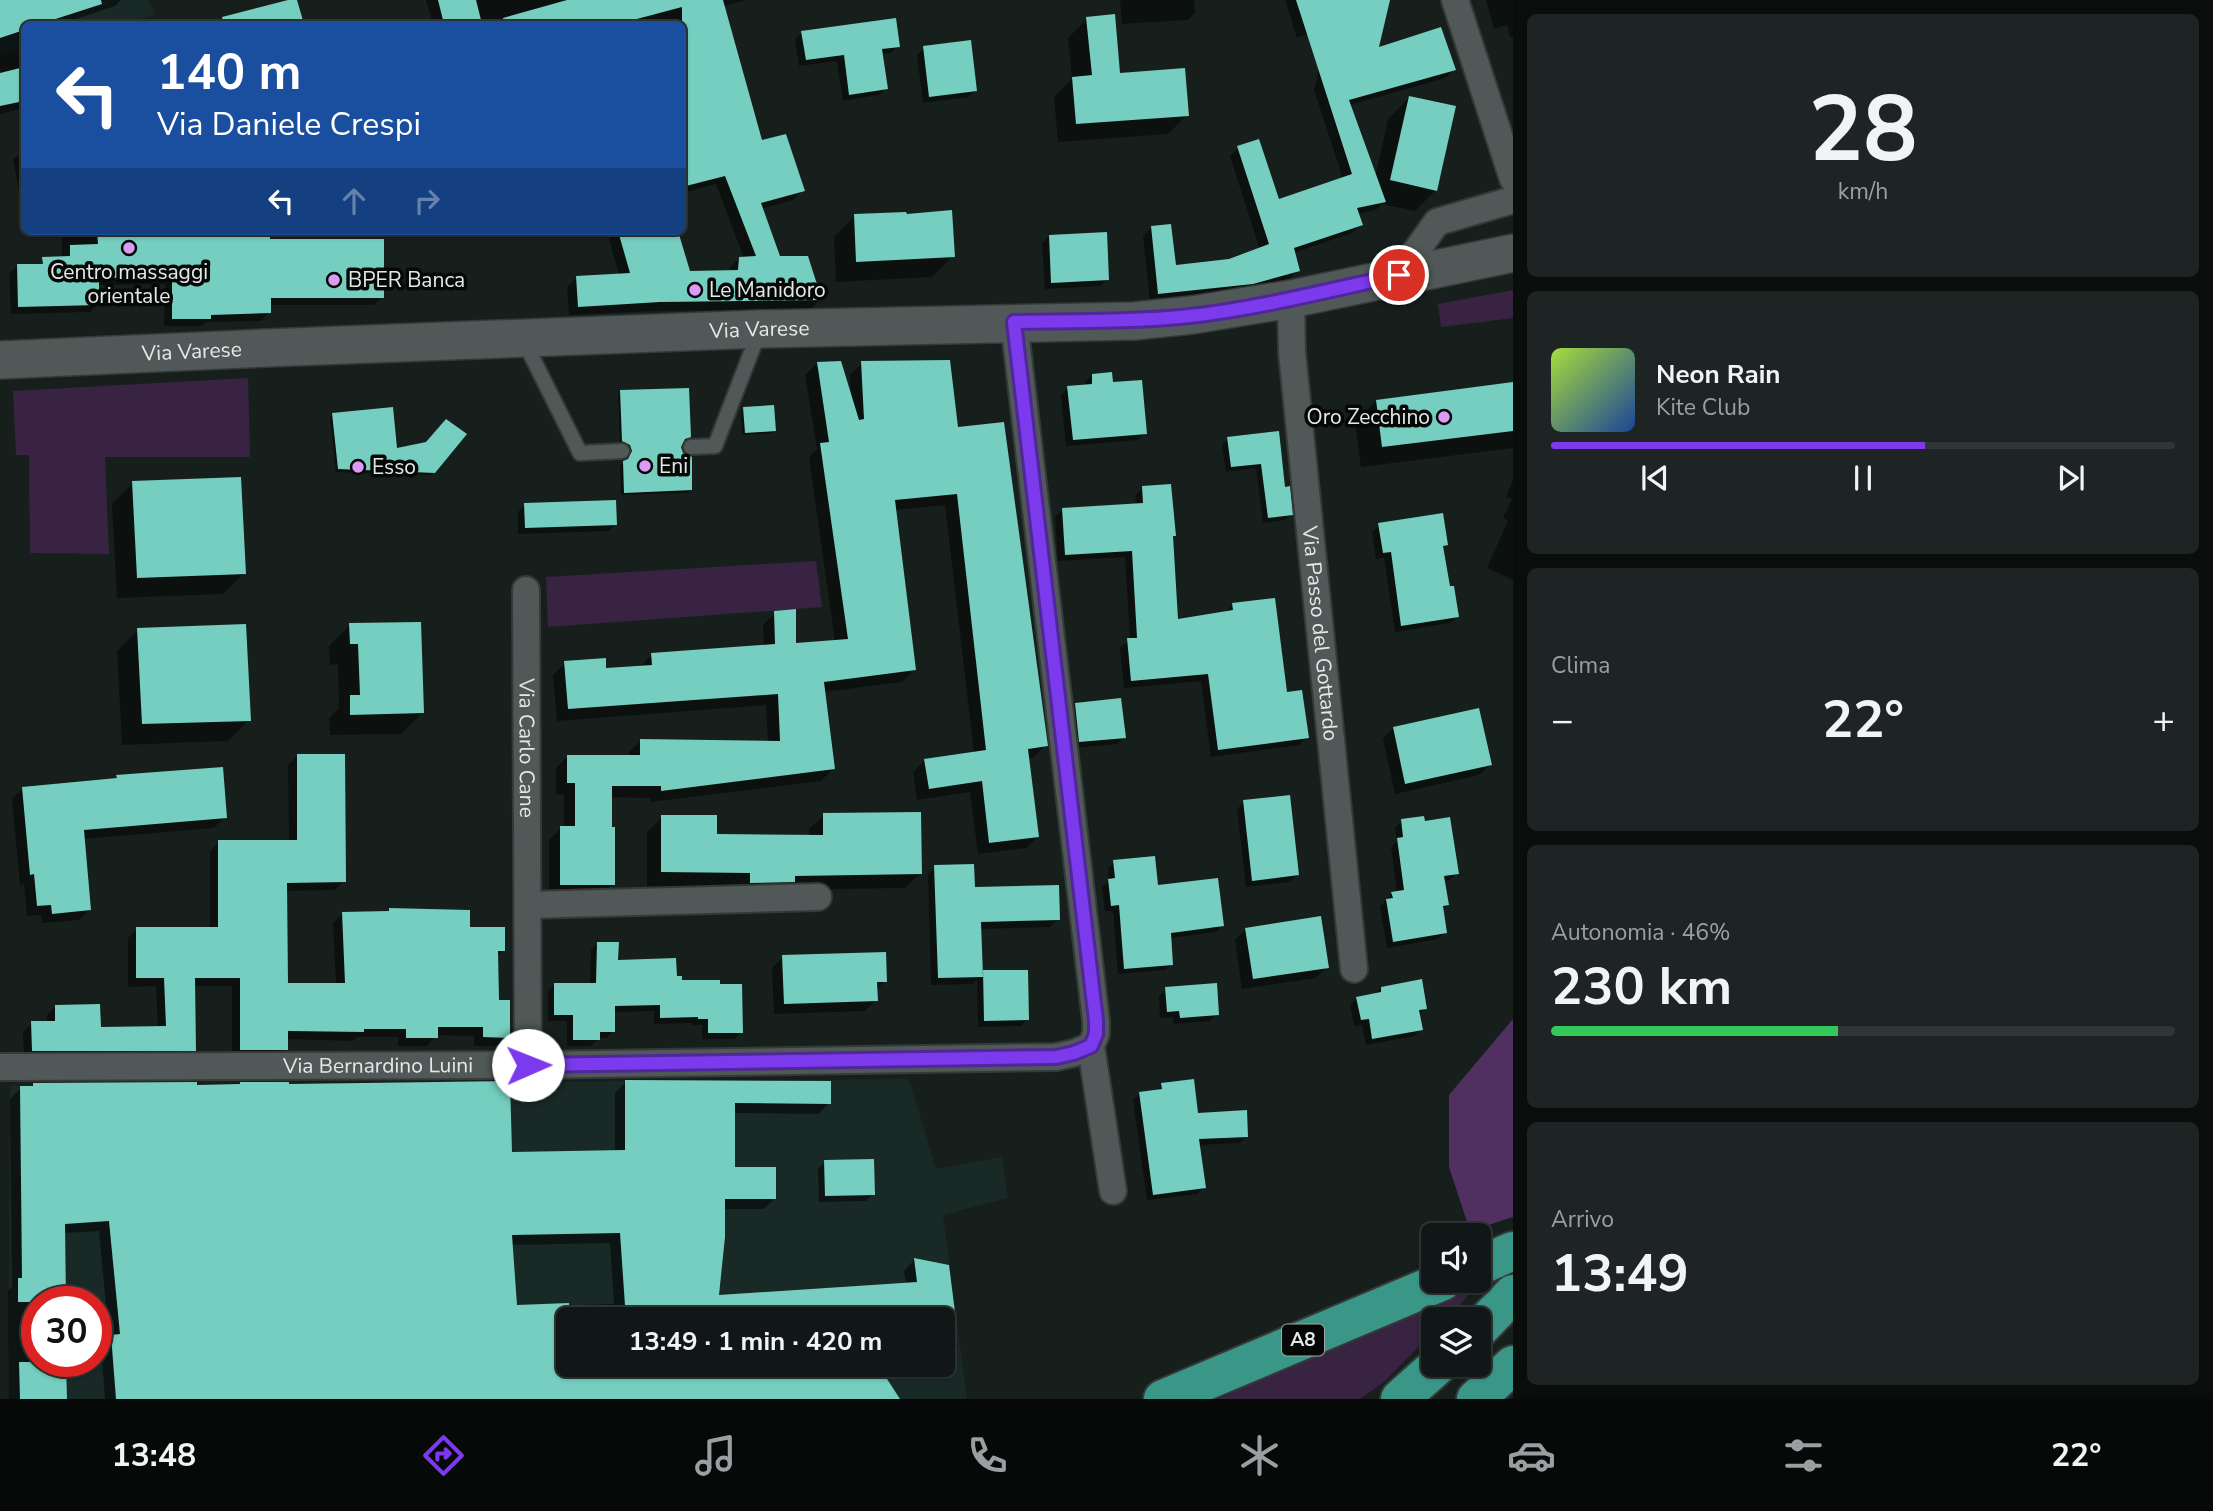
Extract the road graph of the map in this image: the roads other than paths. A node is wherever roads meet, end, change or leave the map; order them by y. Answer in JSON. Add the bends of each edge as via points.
{"nodes":[{"id":1,"x":1455,"y":0,"type":"edge"},
{"id":2,"x":1513,"y":179,"type":"edge"},
{"id":3,"x":1513,"y":200,"type":"edge"},
{"id":4,"x":1513,"y":253,"type":"edge"},
{"id":5,"x":1399,"y":275,"type":"junction"},
{"id":6,"x":1291,"y":299,"type":"junction"},
{"id":7,"x":1014,"y":322,"type":"junction"},
{"id":8,"x":760,"y":329,"type":"junction"},
{"id":9,"x":522,"y":338,"type":"junction"},
{"id":10,"x":0,"y":360,"type":"edge"},
{"id":11,"x":691,"y":447,"type":"dead end"},
{"id":12,"x":622,"y":451,"type":"dead end"},
{"id":13,"x":526,"y":590,"type":"dead end"},
{"id":14,"x":818,"y":897,"type":"dead end"},
{"id":15,"x":528,"y":905,"type":"junction"},
{"id":16,"x":1354,"y":968,"type":"dead end"},
{"id":17,"x":1091,"y":1046,"type":"junction"},
{"id":18,"x":528,"y":1065,"type":"junction"},
{"id":19,"x":0,"y":1067,"type":"edge"},
{"id":20,"x":1113,"y":1191,"type":"dead end"},
{"id":21,"x":1513,"y":1251,"type":"edge"},
{"id":22,"x":1491,"y":1261,"type":"edge"},
{"id":23,"x":1421,"y":1290,"type":"edge"},
{"id":24,"x":1513,"y":1294,"type":"edge"},
{"id":25,"x":1491,"y":1317,"type":"edge"},
{"id":26,"x":1513,"y":1365,"type":"edge"},
{"id":27,"x":1425,"y":1377,"type":"edge"},
{"id":28,"x":1163,"y":1399,"type":"edge"},
{"id":29,"x":1400,"y":1399,"type":"edge"},
{"id":30,"x":1476,"y":1399,"type":"edge"}],
"edges":[{"from":1,"to":2,"type":"street"},
{"from":3,"to":5,"type":"street","via":[[1437,222]]},
{"from":4,"to":5,"type":"main road","name":"Via Varese"},
{"from":5,"to":6,"type":"main road","name":"Via Varese"},
{"from":6,"to":7,"type":"main road","name":"Via Varese","via":[[1135,321]]},
{"from":6,"to":16,"type":"street","name":"Via Passo del Gottardo","via":[[1292,352]]},
{"from":7,"to":8,"type":"main road","name":"Via Varese"},
{"from":7,"to":17,"type":"street","via":[[1096,1021]]},
{"from":8,"to":9,"type":"main road","name":"Via Varese"},
{"from":8,"to":11,"type":"lane","via":[[715,446]]},
{"from":9,"to":10,"type":"main road","name":"Via Varese"},
{"from":9,"to":12,"type":"lane","via":[[580,453]]},
{"from":13,"to":15,"type":"street","name":"Via Carlo Cane"},
{"from":14,"to":15,"type":"street"},
{"from":15,"to":18,"type":"street","name":"Via Carlo Cane"},
{"from":17,"to":18,"type":"street","name":"Via Bernardino Luini","via":[[1056,1057]]},
{"from":17,"to":20,"type":"street"},
{"from":18,"to":19,"type":"street","name":"Via Bernardino Luini"},
{"from":21,"to":22,"type":"highway"},
{"from":23,"to":28,"type":"highway","number":"A8"},
{"from":24,"to":25,"type":"highway"},
{"from":26,"to":30,"type":"highway"},
{"from":27,"to":29,"type":"highway"}]}
